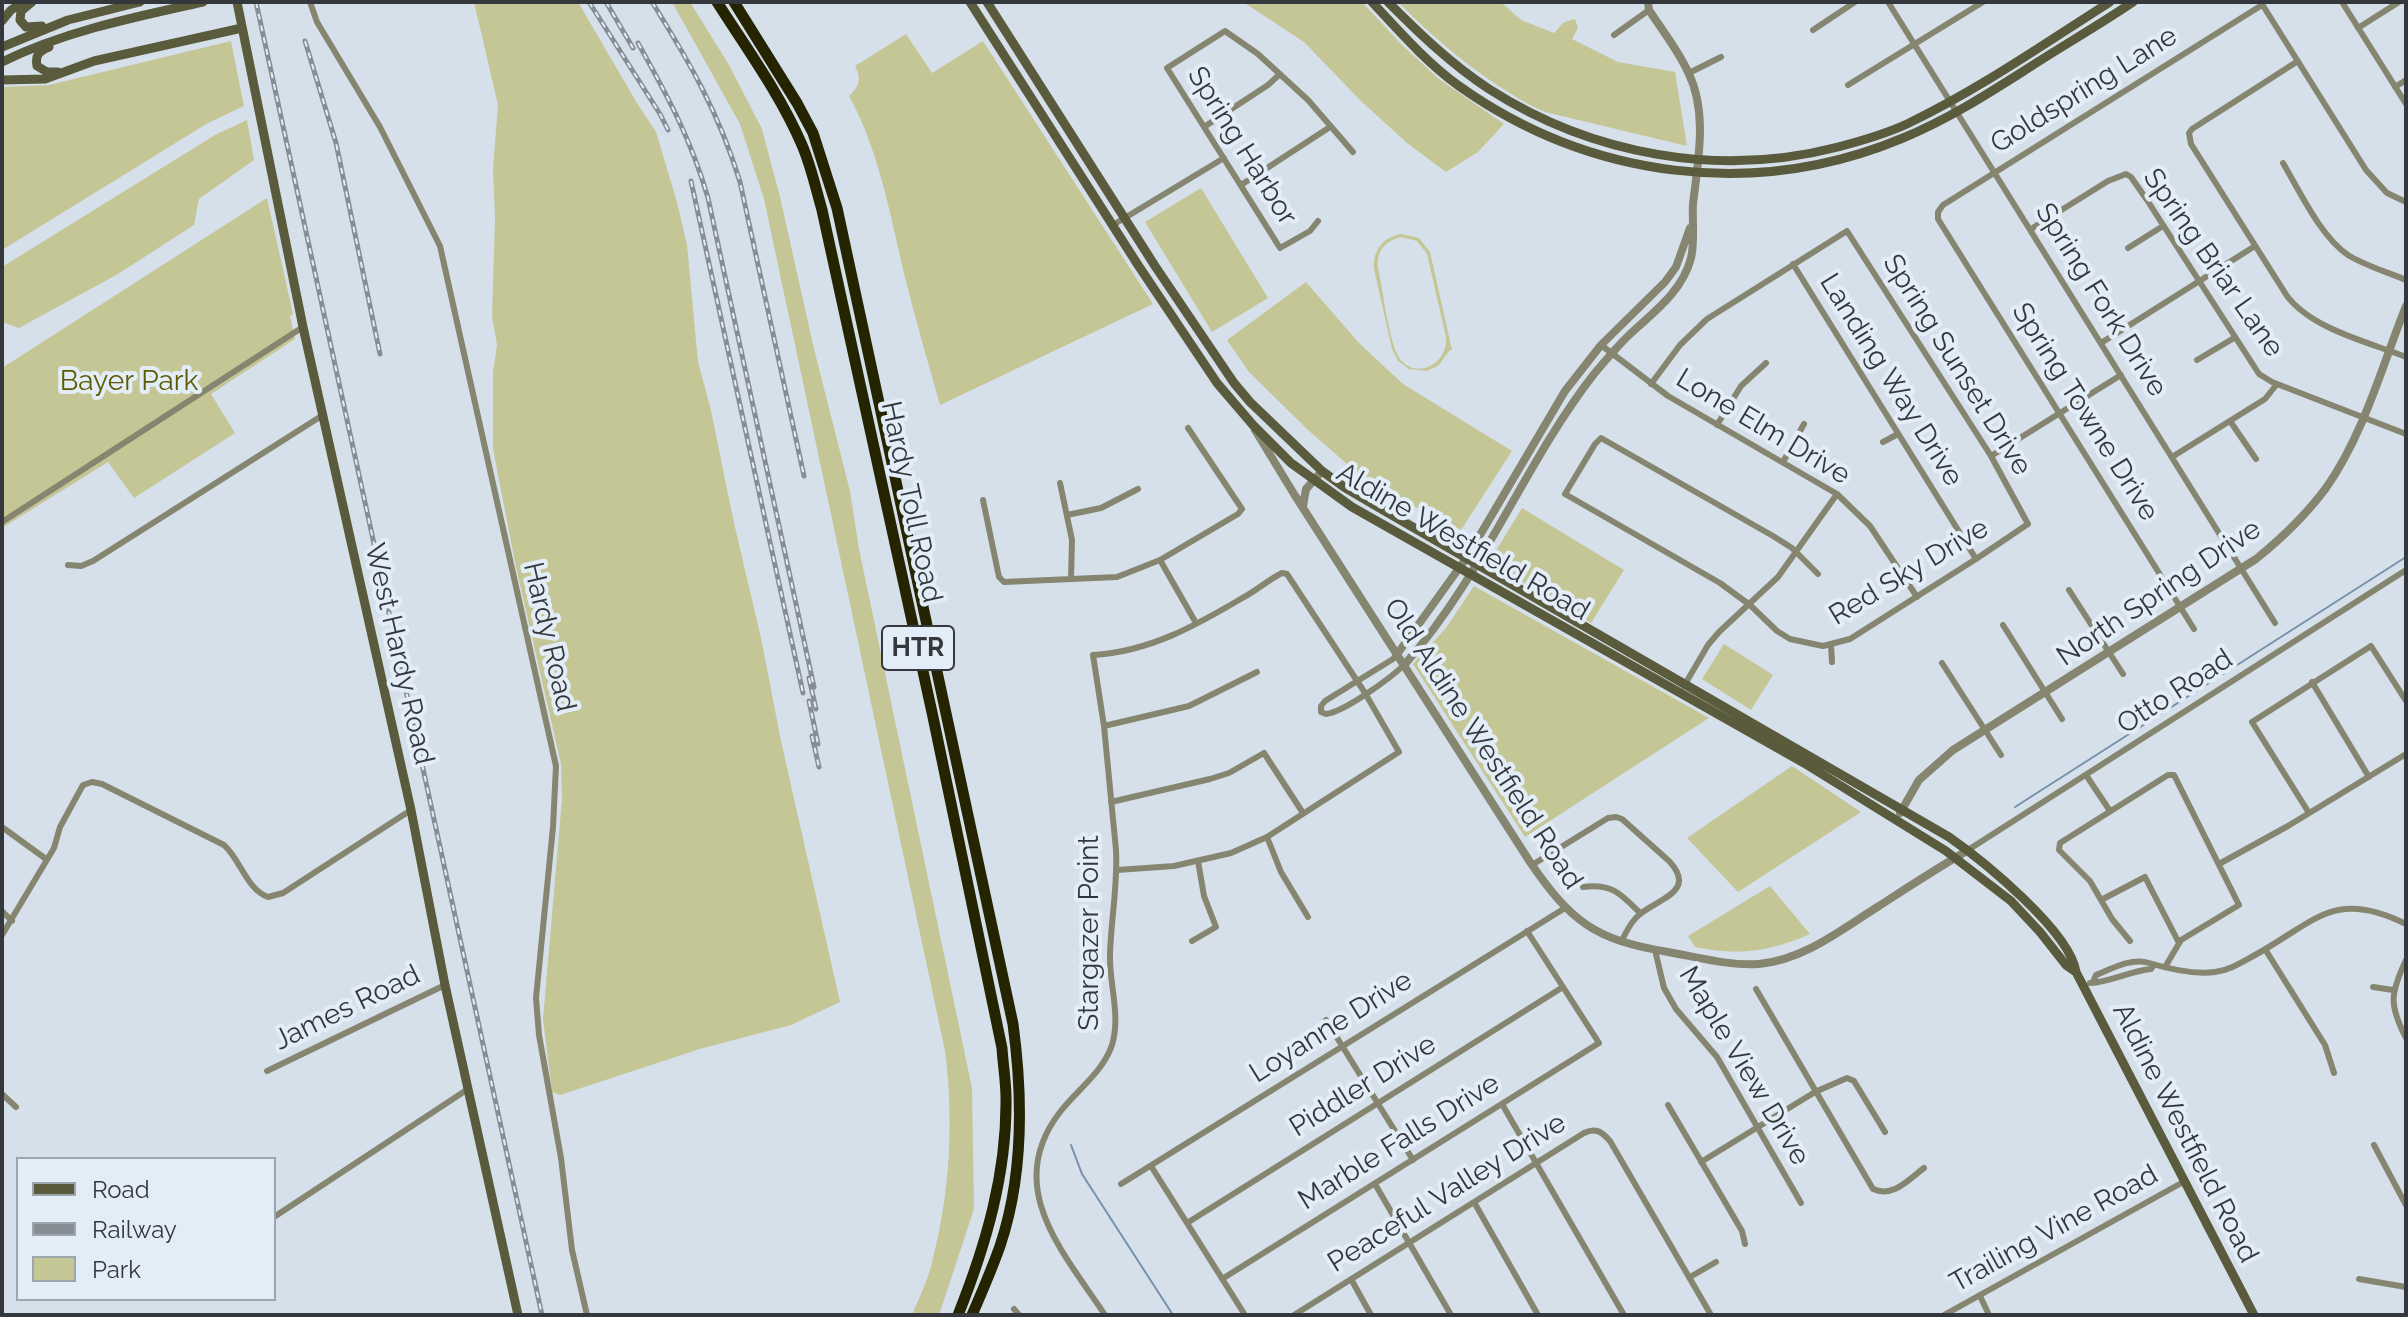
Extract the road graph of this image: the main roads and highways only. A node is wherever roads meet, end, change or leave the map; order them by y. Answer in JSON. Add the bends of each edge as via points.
{"nodes":[{"id":1,"x":24,"y":2,"type":"edge"},
{"id":2,"x":32,"y":2,"type":"edge"},
{"id":3,"x":140,"y":2,"type":"edge"},
{"id":4,"x":237,"y":2,"type":"edge"},
{"id":5,"x":717,"y":2,"type":"edge"},
{"id":6,"x":734,"y":2,"type":"edge"},
{"id":7,"x":970,"y":2,"type":"edge"},
{"id":8,"x":987,"y":2,"type":"edge"},
{"id":9,"x":1372,"y":2,"type":"edge"},
{"id":10,"x":1388,"y":2,"type":"edge"},
{"id":11,"x":2110,"y":2,"type":"edge"},
{"id":12,"x":2133,"y":2,"type":"edge"},
{"id":13,"x":200,"y":3,"type":"edge"},
{"id":14,"x":68,"y":20,"type":"junction"},
{"id":15,"x":2,"y":21,"type":"edge"},
{"id":16,"x":2079,"y":21,"type":"junction"},
{"id":17,"x":101,"y":26,"type":"junction"},
{"id":18,"x":242,"y":28,"type":"junction"},
{"id":19,"x":1418,"y":32,"type":"junction"},
{"id":20,"x":2086,"y":32,"type":"junction"},
{"id":21,"x":1407,"y":40,"type":"junction"},
{"id":22,"x":2,"y":47,"type":"edge"},
{"id":23,"x":2,"y":62,"type":"edge"},
{"id":24,"x":1029,"y":68,"type":"junction"},
{"id":25,"x":62,"y":72,"type":"junction"},
{"id":26,"x":1017,"y":76,"type":"junction"},
{"id":27,"x":2,"y":80,"type":"edge"},
{"id":28,"x":1502,"y":97,"type":"junction"},
{"id":29,"x":1494,"y":108,"type":"junction"},
{"id":30,"x":1599,"y":141,"type":"junction"},
{"id":31,"x":1827,"y":150,"type":"junction"},
{"id":32,"x":1593,"y":153,"type":"junction"},
{"id":33,"x":1830,"y":162,"type":"junction"},
{"id":34,"x":1202,"y":336,"type":"junction"},
{"id":35,"x":1190,"y":342,"type":"junction"},
{"id":36,"x":1378,"y":507,"type":"junction"},
{"id":37,"x":1370,"y":518,"type":"junction"},
{"id":38,"x":1559,"y":611,"type":"junction"},
{"id":39,"x":1552,"y":621,"type":"junction"},
{"id":40,"x":1619,"y":652,"type":"junction"},
{"id":41,"x":1813,"y":763,"type":"junction"},
{"id":42,"x":2076,"y":972,"type":"junction"},
{"id":43,"x":2250,"y":1314,"type":"edge"},
{"id":44,"x":518,"y":1315,"type":"edge"},
{"id":45,"x":958,"y":1315,"type":"edge"},
{"id":46,"x":972,"y":1315,"type":"edge"}],
"edges":[{"from":1,"to":15,"type":"main road"},
{"from":2,"to":14,"type":"main road","via":[[19,15],[26,27]]},
{"from":3,"to":14,"type":"main road"},
{"from":4,"to":18,"type":"main road","name":"West Hardy Road"},
{"from":5,"to":45,"type":"highway","name":"Hardy Toll Road","number":"HTR","via":[[791,122],[822,210],[1002,1048],[1006,1097],[999,1178],[990,1225]]},
{"from":6,"to":46,"type":"highway","name":"Hardy Toll Road","number":"HTR","via":[[813,133],[837,208],[1013,1024],[1021,1121],[1017,1164],[1000,1244]]},
{"from":7,"to":26,"type":"main road","name":"Aldine Westfield Road"},
{"from":8,"to":24,"type":"main road","name":"Aldine Westfield Road"},
{"from":9,"to":21,"type":"main road"},
{"from":10,"to":19,"type":"main road"},
{"from":11,"to":16,"type":"main road"},
{"from":12,"to":20,"type":"main road"},
{"from":13,"to":17,"type":"main road"},
{"from":14,"to":22,"type":"main road"},
{"from":16,"to":20,"type":"main road"},
{"from":16,"to":31,"type":"main road","via":[[1905,125]]},
{"from":17,"to":23,"type":"main road"},
{"from":17,"to":25,"type":"main road","via":[[40,50],[37,66]]},
{"from":18,"to":25,"type":"main road"},
{"from":18,"to":44,"type":"main road","name":"West Hardy Road"},
{"from":19,"to":21,"type":"main road"},
{"from":19,"to":28,"type":"main road"},
{"from":20,"to":33,"type":"main road","via":[[1956,113],[1894,142]]},
{"from":21,"to":29,"type":"main road","via":[[1459,86]]},
{"from":24,"to":26,"type":"main road"},
{"from":24,"to":34,"type":"main road","name":"Aldine Westfield Road"},
{"from":25,"to":27,"type":"main road","via":[[45,79]]},
{"from":26,"to":35,"type":"main road","name":"Aldine Westfield Road"},
{"from":28,"to":29,"type":"main road"},
{"from":28,"to":30,"type":"main road"},
{"from":29,"to":32,"type":"main road"},
{"from":30,"to":31,"type":"main road","via":[[1698,160],[1751,161]]},
{"from":30,"to":32,"type":"main road"},
{"from":31,"to":33,"type":"main road"},
{"from":32,"to":33,"type":"main road","via":[[1696,172],[1765,172]]},
{"from":34,"to":35,"type":"main road"},
{"from":34,"to":36,"type":"main road","name":"Aldine Westfield Road","via":[[1250,402],[1322,471]]},
{"from":35,"to":37,"type":"main road","name":"Aldine Westfield Road","via":[[1217,383],[1291,463]]},
{"from":36,"to":37,"type":"main road"},
{"from":36,"to":38,"type":"main road","name":"Aldine Westfield Road"},
{"from":37,"to":39,"type":"main road","name":"Aldine Westfield Road"},
{"from":38,"to":39,"type":"main road"},
{"from":38,"to":40,"type":"main road","name":"Aldine Westfield Road"},
{"from":39,"to":40,"type":"main road","name":"Aldine Westfield Road"},
{"from":40,"to":41,"type":"main road","name":"Aldine Westfield Road"},
{"from":41,"to":42,"type":"main road","name":"Aldine Westfield Road","via":[[2011,901]]},
{"from":41,"to":42,"type":"main road","name":"Aldine Westfield Road","via":[[1968,850],[2039,916]]},
{"from":42,"to":43,"type":"main road","name":"Aldine Westfield Road","via":[[2088,984]]}]}
